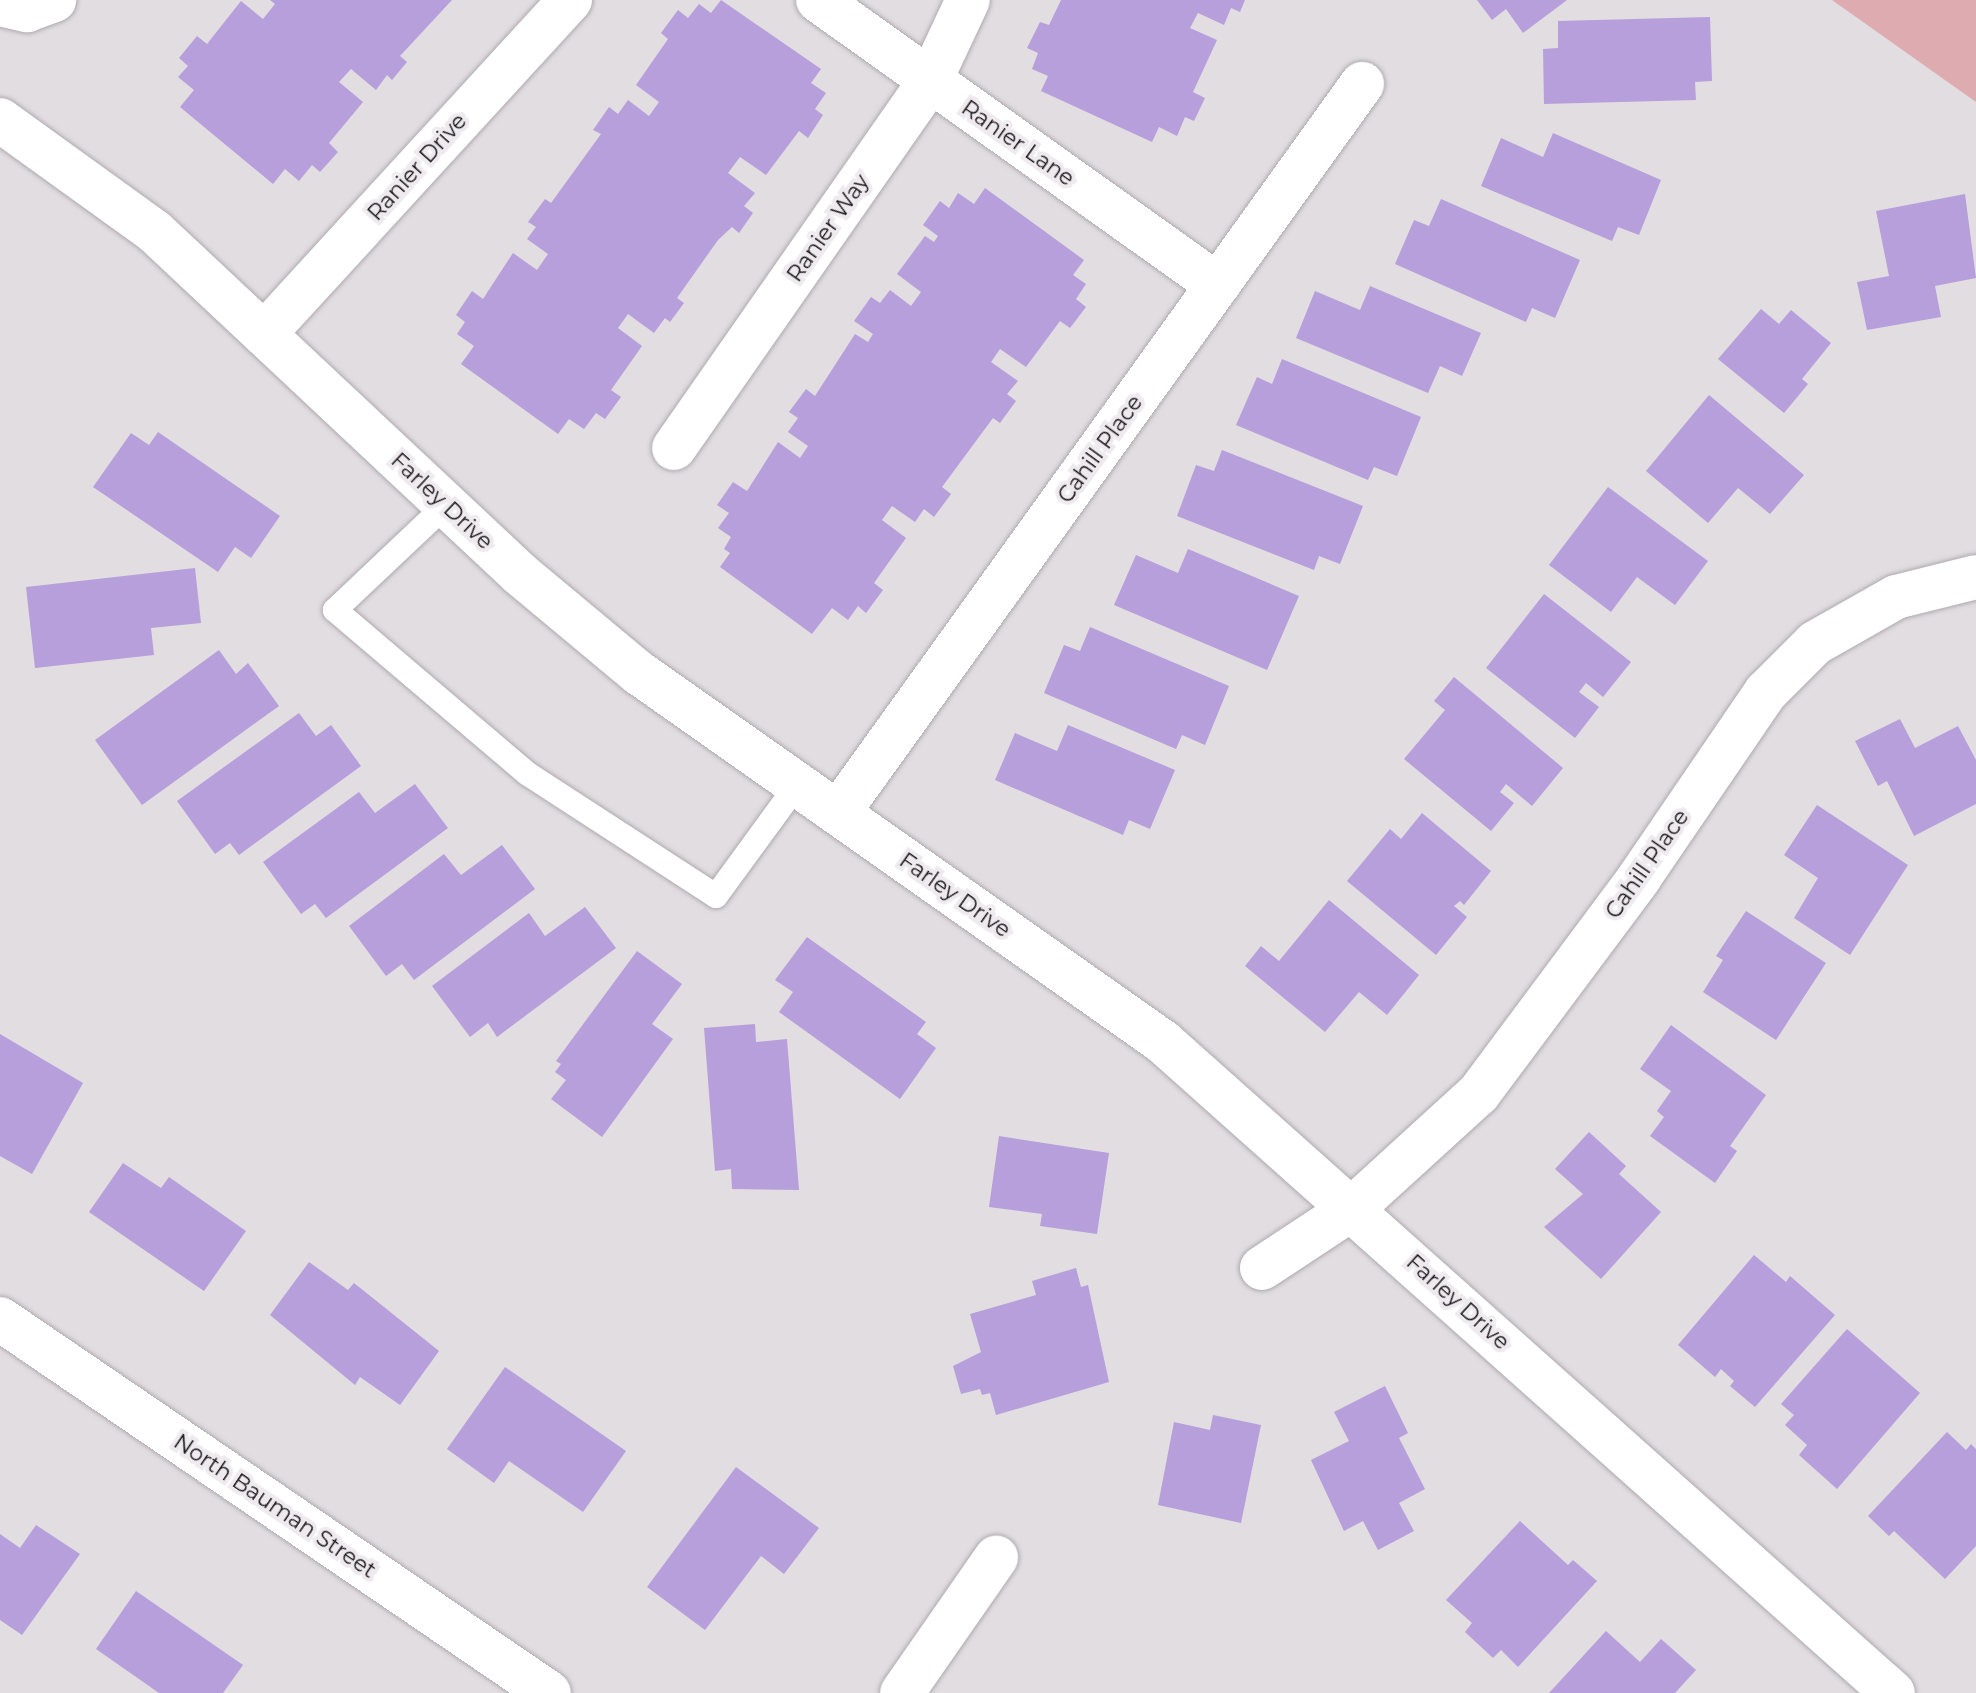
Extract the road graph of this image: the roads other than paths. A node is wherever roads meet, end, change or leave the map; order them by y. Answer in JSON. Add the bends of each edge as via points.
{"nodes":[{"id":1,"x":54,"y":0,"type":"edge"},
{"id":2,"x":570,"y":0,"type":"edge"},
{"id":3,"x":818,"y":0,"type":"edge"},
{"id":4,"x":968,"y":0,"type":"edge"},
{"id":5,"x":0,"y":4,"type":"edge"},
{"id":6,"x":930,"y":81,"type":"junction"},
{"id":7,"x":1362,"y":84,"type":"dead end"},
{"id":8,"x":0,"y":120,"type":"edge"},
{"id":9,"x":1218,"y":285,"type":"junction"},
{"id":10,"x":264,"y":334,"type":"junction"},
{"id":11,"x":674,"y":448,"type":"dead end"},
{"id":12,"x":446,"y":505,"type":"junction"},
{"id":13,"x":1976,"y":577,"type":"edge"},
{"id":14,"x":797,"y":785,"type":"junction"},
{"id":15,"x":838,"y":813,"type":"junction"},
{"id":16,"x":1353,"y":1208,"type":"junction"},
{"id":17,"x":1262,"y":1268,"type":"dead end"},
{"id":18,"x":0,"y":1319,"type":"edge"},
{"id":19,"x":996,"y":1558,"type":"dead end"},
{"id":20,"x":549,"y":1693,"type":"edge"},
{"id":21,"x":902,"y":1693,"type":"edge"},
{"id":22,"x":1893,"y":1693,"type":"edge"}],
"edges":[{"from":1,"to":5,"type":"street","via":[[27,10]]},
{"from":2,"to":10,"type":"street","name":"Ranier Drive"},
{"from":3,"to":6,"type":"street","name":"Ranier Lane"},
{"from":4,"to":6,"type":"street","name":"Ranier Way"},
{"from":6,"to":9,"type":"street","name":"Ranier Lane"},
{"from":6,"to":11,"type":"street","name":"Ranier Way"},
{"from":7,"to":9,"type":"street","name":"Cahill Place"},
{"from":8,"to":10,"type":"street","name":"Farley Drive","via":[[154,231]]},
{"from":9,"to":15,"type":"street","name":"Cahill Place"},
{"from":10,"to":12,"type":"street","name":"Farley Drive"},
{"from":12,"to":14,"type":"street","name":"Farley Drive","via":[[639,673]]},
{"from":12,"to":14,"type":"lane","via":[[335,610],[528,774],[716,896]]},
{"from":13,"to":16,"type":"street","name":"Cahill Place","via":[[1876,607],[1815,643],[1766,692],[1622,902],[1479,1093]]},
{"from":14,"to":15,"type":"street","name":"Farley Drive"},
{"from":15,"to":16,"type":"street","name":"Farley Drive","via":[[1163,1042]]},
{"from":16,"to":17,"type":"street","name":"Cahill Place"},
{"from":16,"to":22,"type":"street","name":"Farley Drive"},
{"from":18,"to":20,"type":"street","name":"North Bauman Street"},
{"from":19,"to":21,"type":"street"}]}
